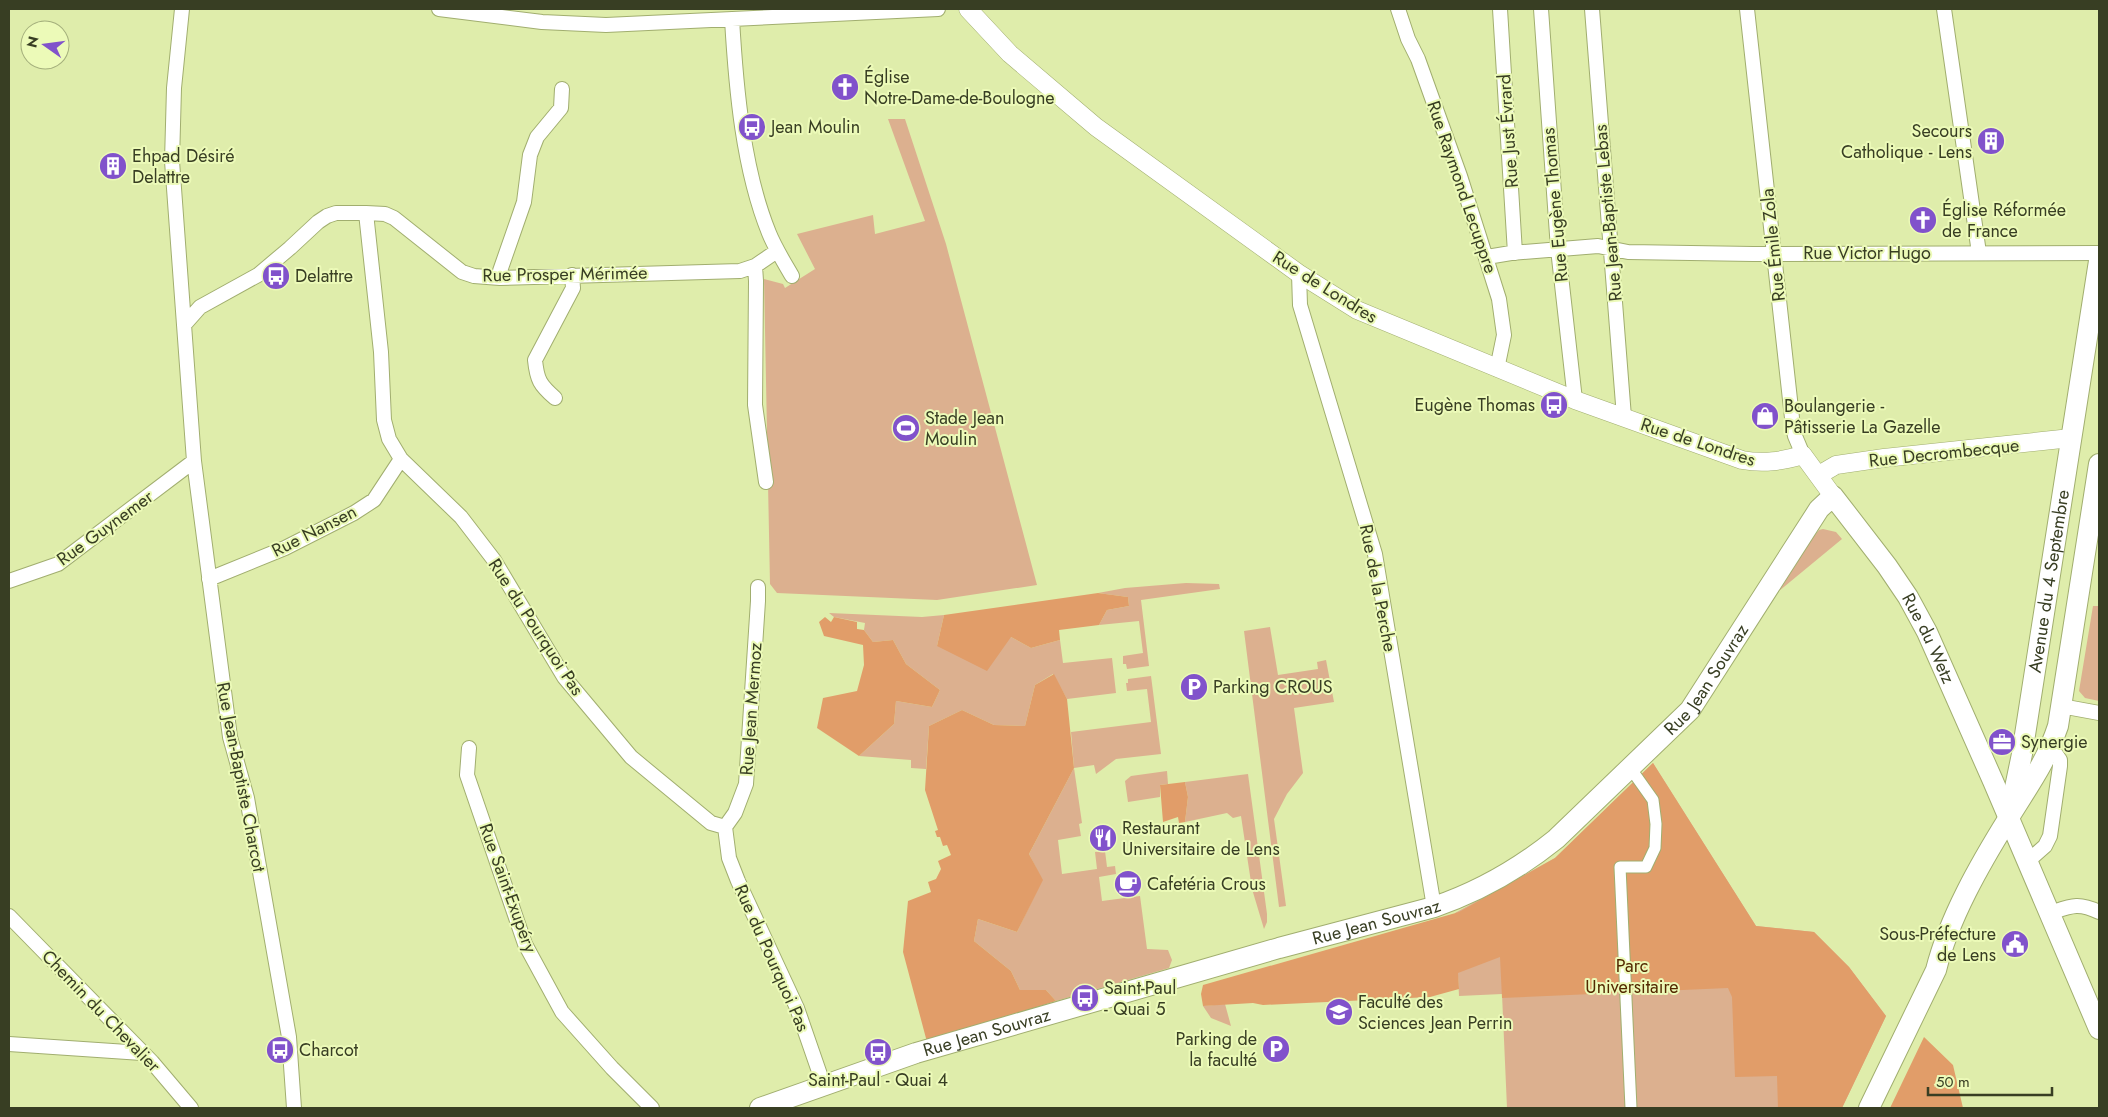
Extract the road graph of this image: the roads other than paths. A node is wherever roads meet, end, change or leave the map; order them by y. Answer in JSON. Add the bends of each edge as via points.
{"nodes":[{"id":1,"x":182,"y":9,"type":"edge"},
{"id":2,"x":439,"y":9,"type":"edge"},
{"id":3,"x":938,"y":9,"type":"edge"},
{"id":4,"x":968,"y":9,"type":"edge"},
{"id":5,"x":1398,"y":9,"type":"edge"},
{"id":6,"x":1500,"y":9,"type":"edge"},
{"id":7,"x":1541,"y":9,"type":"edge"},
{"id":8,"x":1592,"y":9,"type":"edge"},
{"id":9,"x":1747,"y":9,"type":"edge"},
{"id":10,"x":1944,"y":9,"type":"edge"},
{"id":11,"x":732,"y":19,"type":"junction"},
{"id":12,"x":562,"y":88,"type":"dead end"},
{"id":13,"x":366,"y":213,"type":"junction"},
{"id":14,"x":1611,"y":248,"type":"junction"},
{"id":15,"x":1558,"y":249,"type":"junction"},
{"id":16,"x":777,"y":251,"type":"junction"},
{"id":17,"x":1515,"y":253,"type":"junction"},
{"id":18,"x":1774,"y":253,"type":"junction"},
{"id":19,"x":1979,"y":253,"type":"junction"},
{"id":20,"x":2099,"y":254,"type":"edge"},
{"id":21,"x":1487,"y":257,"type":"junction"},
{"id":22,"x":2099,"y":261,"type":"edge"},
{"id":23,"x":755,"y":266,"type":"junction"},
{"id":24,"x":1299,"y":274,"type":"junction"},
{"id":25,"x":572,"y":275,"type":"junction"},
{"id":26,"x":792,"y":276,"type":"dead end"},
{"id":27,"x":500,"y":278,"type":"junction"},
{"id":28,"x":184,"y":325,"type":"junction"},
{"id":29,"x":2093,"y":346,"type":"edge"},
{"id":30,"x":1497,"y":368,"type":"junction"},
{"id":31,"x":555,"y":398,"type":"dead end"},
{"id":32,"x":1575,"y":400,"type":"junction"},
{"id":33,"x":1624,"y":417,"type":"junction"},
{"id":34,"x":2072,"y":438,"type":"junction"},
{"id":35,"x":1803,"y":455,"type":"junction"},
{"id":36,"x":401,"y":459,"type":"junction"},
{"id":37,"x":194,"y":461,"type":"junction"},
{"id":38,"x":2099,"y":464,"type":"edge"},
{"id":39,"x":1818,"y":475,"type":"junction"},
{"id":40,"x":766,"y":482,"type":"dead end"},
{"id":41,"x":1834,"y":496,"type":"junction"},
{"id":42,"x":208,"y":579,"type":"junction"},
{"id":43,"x":9,"y":581,"type":"edge"},
{"id":44,"x":758,"y":586,"type":"dead end"},
{"id":45,"x":2061,"y":706,"type":"junction"},
{"id":46,"x":2099,"y":713,"type":"edge"},
{"id":47,"x":2051,"y":747,"type":"junction"},
{"id":48,"x":469,"y":748,"type":"dead end"},
{"id":49,"x":1630,"y":769,"type":"junction"},
{"id":50,"x":2008,"y":818,"type":"junction"},
{"id":51,"x":725,"y":827,"type":"junction"},
{"id":52,"x":2028,"y":861,"type":"junction"},
{"id":53,"x":1434,"y":907,"type":"junction"},
{"id":54,"x":2099,"y":912,"type":"edge"},
{"id":55,"x":2050,"y":913,"type":"junction"},
{"id":56,"x":9,"y":916,"type":"edge"},
{"id":57,"x":1942,"y":945,"type":"junction"},
{"id":58,"x":2099,"y":1029,"type":"edge"},
{"id":59,"x":9,"y":1044,"type":"edge"},
{"id":60,"x":142,"y":1053,"type":"junction"},
{"id":61,"x":824,"y":1086,"type":"junction"},
{"id":62,"x":191,"y":1108,"type":"edge"},
{"id":63,"x":294,"y":1108,"type":"edge"},
{"id":64,"x":652,"y":1108,"type":"edge"},
{"id":65,"x":760,"y":1108,"type":"edge"},
{"id":66,"x":1631,"y":1108,"type":"edge"},
{"id":67,"x":1857,"y":1108,"type":"edge"},
{"id":68,"x":1869,"y":1108,"type":"edge"}],
"edges":[{"from":1,"to":28,"type":"street","name":"Rue Jean-Baptiste Charcot","via":[[174,88],[172,161]]},
{"from":2,"to":11,"type":"street","via":[[542,22],[606,25]]},
{"from":3,"to":11,"type":"street"},
{"from":4,"to":24,"type":"street","name":"Rue de Londres","via":[[1010,54],[1096,127]]},
{"from":5,"to":21,"type":"street","name":"Rue Raymond Lecuppre"},
{"from":6,"to":17,"type":"street","name":"Rue Just Évrard"},
{"from":7,"to":15,"type":"street","name":"Rue Eugène Thomas"},
{"from":8,"to":14,"type":"street","name":"Rue Jean-Baptiste Lebas"},
{"from":9,"to":18,"type":"street","name":"Rue Émile Zola"},
{"from":10,"to":19,"type":"street"},
{"from":11,"to":16,"type":"street","via":[[744,140],[762,214]]},
{"from":12,"to":27,"type":"street","via":[[561,108],[537,136],[530,155],[524,202]]},
{"from":13,"to":27,"type":"street","name":"Rue Prosper Mérimée","via":[[394,218],[462,272]]},
{"from":13,"to":28,"type":"street","via":[[336,213],[322,219],[258,275],[200,307]]},
{"from":13,"to":36,"type":"street","name":"Rue du Pourquoi Pas","via":[[381,352],[384,420],[388,439]]},
{"from":14,"to":15,"type":"street","name":"Rue Victor Hugo"},
{"from":14,"to":18,"type":"street","name":"Rue Victor Hugo","via":[[1628,252]]},
{"from":14,"to":33,"type":"street","name":"Rue Jean-Baptiste Lebas"},
{"from":15,"to":17,"type":"street","name":"Rue Victor Hugo"},
{"from":15,"to":32,"type":"street","name":"Rue Eugène Thomas"},
{"from":16,"to":23,"type":"street","name":"Rue Prosper Mérimée"},
{"from":16,"to":26,"type":"street"},
{"from":17,"to":21,"type":"street","name":"Rue Victor Hugo"},
{"from":18,"to":19,"type":"street","name":"Rue Victor Hugo"},
{"from":18,"to":35,"type":"street","name":"Rue Émile Zola","via":[[1795,436]]},
{"from":19,"to":20,"type":"street","name":"Rue Victor Hugo"},
{"from":21,"to":30,"type":"street","name":"Rue Raymond Lecuppre","via":[[1499,298],[1504,335]]},
{"from":22,"to":29,"type":"main road","name":"Avenue du 4 Septembre"},
{"from":23,"to":25,"type":"street","name":"Rue Prosper Mérimée","via":[[740,271]]},
{"from":23,"to":40,"type":"street","via":[[755,405]]},
{"from":24,"to":30,"type":"street","name":"Rue de Londres","via":[[1357,310]]},
{"from":24,"to":53,"type":"street","name":"Rue de la Perche","via":[[1300,305],[1375,554]]},
{"from":25,"to":27,"type":"street","name":"Rue Prosper Mérimée"},
{"from":25,"to":31,"type":"street","via":[[572,288],[535,360],[540,386]]},
{"from":28,"to":37,"type":"street","name":"Rue Jean-Baptiste Charcot"},
{"from":29,"to":34,"type":"main road","name":"Avenue du 4 Septembre"},
{"from":30,"to":32,"type":"street","name":"Rue de Londres"},
{"from":32,"to":33,"type":"street","name":"Rue de Londres"},
{"from":33,"to":35,"type":"street","name":"Rue de Londres","via":[[1742,460],[1780,462]]},
{"from":34,"to":39,"type":"street","name":"Rue Decrombecque","via":[[1884,458],[1836,465]]},
{"from":34,"to":50,"type":"main road","name":"Avenue du 4 Septembre","via":[[2022,754]]},
{"from":35,"to":39,"type":"street","name":"Rue Émile Zola"},
{"from":36,"to":42,"type":"street","name":"Rue Nansen","via":[[374,500],[354,513],[285,548]]},
{"from":36,"to":51,"type":"street","name":"Rue du Pourquoi Pas","via":[[461,517],[494,560],[564,677],[630,756],[711,823]]},
{"from":37,"to":42,"type":"street","name":"Rue Jean-Baptiste Charcot"},
{"from":37,"to":43,"type":"street","name":"Rue Guynemer","via":[[58,564]]},
{"from":38,"to":45,"type":"main road","name":"Avenue du 4 Septembre"},
{"from":39,"to":41,"type":"street","name":"Rue du Wetz"},
{"from":41,"to":49,"type":"main road","name":"Rue Jean Souvraz","via":[[1819,509],[1690,710]]},
{"from":41,"to":50,"type":"main road","name":"Rue du Wetz","via":[[1908,597]]},
{"from":42,"to":63,"type":"street","name":"Rue Jean-Baptiste Charcot","via":[[230,737],[247,798],[288,1037]]},
{"from":44,"to":51,"type":"street","name":"Rue Jean Mermoz","via":[[746,784],[736,813]]},
{"from":45,"to":46,"type":"street"},
{"from":45,"to":47,"type":"main road","name":"Avenue du 4 Septembre"},
{"from":47,"to":50,"type":"main road","name":"Avenue du 4 Septembre"},
{"from":47,"to":52,"type":"street","via":[[2060,760],[2060,766],[2050,836],[2045,846]]},
{"from":48,"to":64,"type":"street","name":"Rue Saint-Exupéry","via":[[467,775],[526,944],[562,1012]]},
{"from":49,"to":53,"type":"main road","name":"Rue Jean Souvraz","via":[[1538,853],[1458,899]]},
{"from":49,"to":66,"type":"street","via":[[1653,800],[1656,824],[1655,848],[1646,867],[1620,867]]},
{"from":50,"to":52,"type":"main road","name":"Rue du Wetz"},
{"from":50,"to":57,"type":"main road","via":[[1978,870]]},
{"from":51,"to":61,"type":"street","name":"Rue du Pourquoi Pas","via":[[729,858],[798,1008]]},
{"from":52,"to":55,"type":"main road","name":"Rue du Wetz"},
{"from":53,"to":61,"type":"main road","name":"Rue Jean Souvraz","via":[[1279,948],[916,1053]]},
{"from":54,"to":55,"type":"street","via":[[2080,905]]},
{"from":55,"to":58,"type":"main road","name":"Rue du Wetz"},
{"from":56,"to":60,"type":"street","name":"Chemin du Chevalier"},
{"from":57,"to":67,"type":"main road","via":[[1926,963]]},
{"from":57,"to":68,"type":"main road","via":[[1936,970]]},
{"from":59,"to":60,"type":"street"},
{"from":60,"to":62,"type":"street","name":"Chemin du Chevalier"},
{"from":61,"to":65,"type":"main road","name":"Rue Jean Souvraz"}]}
